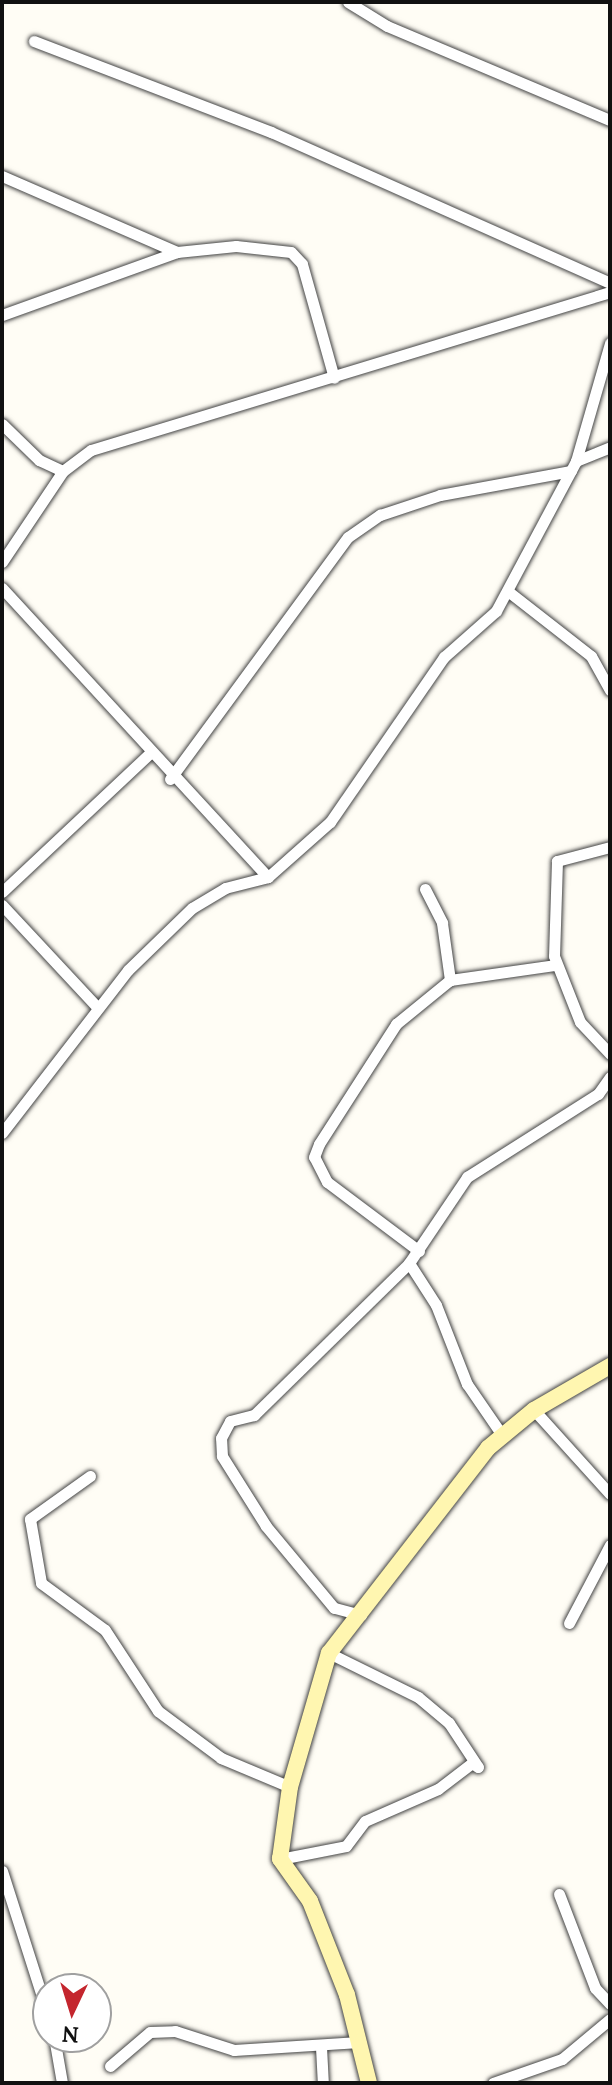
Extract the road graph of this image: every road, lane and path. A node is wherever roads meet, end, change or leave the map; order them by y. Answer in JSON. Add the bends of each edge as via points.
{"nodes":[{"id":1,"x":348,"y":2,"type":"edge"},
{"id":2,"x":34,"y":41,"type":"dead end"},
{"id":3,"x":610,"y":120,"type":"edge"},
{"id":4,"x":2,"y":176,"type":"edge"},
{"id":5,"x":177,"y":252,"type":"junction"},
{"id":6,"x":610,"y":283,"type":"edge"},
{"id":7,"x":610,"y":292,"type":"edge"},
{"id":8,"x":2,"y":315,"type":"edge"},
{"id":9,"x":610,"y":343,"type":"edge"},
{"id":10,"x":334,"y":378,"type":"junction"},
{"id":11,"x":2,"y":424,"type":"edge"},
{"id":12,"x":610,"y":447,"type":"edge"},
{"id":13,"x":574,"y":466,"type":"junction"},
{"id":14,"x":63,"y":471,"type":"junction"},
{"id":15,"x":2,"y":562,"type":"edge"},
{"id":16,"x":2,"y":588,"type":"edge"},
{"id":17,"x":509,"y":592,"type":"junction"},
{"id":18,"x":610,"y":690,"type":"edge"},
{"id":19,"x":149,"y":754,"type":"junction"},
{"id":20,"x":170,"y":779,"type":"junction"},
{"id":21,"x":610,"y":847,"type":"edge"},
{"id":22,"x":268,"y":877,"type":"junction"},
{"id":23,"x":425,"y":889,"type":"dead end"},
{"id":24,"x":2,"y":892,"type":"edge"},
{"id":25,"x":2,"y":905,"type":"edge"},
{"id":26,"x":556,"y":965,"type":"junction"},
{"id":27,"x":450,"y":980,"type":"junction"},
{"id":28,"x":97,"y":1007,"type":"junction"},
{"id":29,"x":610,"y":1054,"type":"edge"},
{"id":30,"x":610,"y":1077,"type":"edge"},
{"id":31,"x":2,"y":1133,"type":"edge"},
{"id":32,"x":419,"y":1251,"type":"junction"},
{"id":33,"x":409,"y":1263,"type":"junction"},
{"id":34,"x":610,"y":1366,"type":"edge"},
{"id":35,"x":590,"y":1378,"type":"junction"},
{"id":36,"x":610,"y":1378,"type":"edge"},
{"id":37,"x":534,"y":1410,"type":"junction"},
{"id":38,"x":502,"y":1435,"type":"junction"},
{"id":39,"x":90,"y":1476,"type":"dead end"},
{"id":40,"x":610,"y":1494,"type":"edge"},
{"id":41,"x":610,"y":1545,"type":"edge"},
{"id":42,"x":361,"y":1615,"type":"junction"},
{"id":43,"x":569,"y":1623,"type":"dead end"},
{"id":44,"x":329,"y":1653,"type":"junction"},
{"id":45,"x":290,"y":1787,"type":"junction"},
{"id":46,"x":280,"y":1859,"type":"junction"},
{"id":47,"x":2,"y":1871,"type":"edge"},
{"id":48,"x":559,"y":1894,"type":"dead end"},
{"id":49,"x":35,"y":1973,"type":"edge"},
{"id":50,"x":610,"y":2004,"type":"edge"},
{"id":51,"x":610,"y":2019,"type":"edge"},
{"id":52,"x":359,"y":2042,"type":"junction"},
{"id":53,"x":321,"y":2047,"type":"junction"},
{"id":54,"x":57,"y":2053,"type":"edge"},
{"id":55,"x":110,"y":2066,"type":"dead end"},
{"id":56,"x":62,"y":2083,"type":"edge"},
{"id":57,"x":323,"y":2083,"type":"edge"},
{"id":58,"x":369,"y":2083,"type":"edge"},
{"id":59,"x":493,"y":2083,"type":"edge"}],
"edges":[{"from":1,"to":3,"type":"street","via":[[387,26]]},
{"from":2,"to":6,"type":"street","via":[[271,132]]},
{"from":4,"to":5,"type":"street"},
{"from":5,"to":8,"type":"street"},
{"from":5,"to":10,"type":"street","via":[[236,246],[291,252],[302,264]]},
{"from":7,"to":10,"type":"street"},
{"from":9,"to":13,"type":"street"},
{"from":10,"to":14,"type":"street","via":[[91,450]]},
{"from":11,"to":14,"type":"street","via":[[39,460]]},
{"from":12,"to":13,"type":"street"},
{"from":13,"to":17,"type":"street"},
{"from":13,"to":20,"type":"street","via":[[440,495],[380,515],[348,537]]},
{"from":14,"to":15,"type":"street"},
{"from":16,"to":19,"type":"street"},
{"from":17,"to":18,"type":"street","via":[[591,656]]},
{"from":17,"to":22,"type":"street","via":[[444,657],[350,800]]},
{"from":19,"to":20,"type":"street"},
{"from":19,"to":24,"type":"street"},
{"from":20,"to":22,"type":"street"},
{"from":21,"to":26,"type":"street","via":[[557,861]]},
{"from":22,"to":28,"type":"street","via":[[225,888],[192,908]]},
{"from":23,"to":27,"type":"street","via":[[442,923]]},
{"from":25,"to":28,"type":"street"},
{"from":26,"to":27,"type":"street"},
{"from":26,"to":29,"type":"street","via":[[580,1022]]},
{"from":27,"to":32,"type":"street","via":[[396,1024],[370,1057],[314,1157],[338,1193]]},
{"from":28,"to":31,"type":"street"},
{"from":30,"to":32,"type":"street","via":[[598,1094],[467,1177]]},
{"from":32,"to":33,"type":"street"},
{"from":33,"to":38,"type":"street","via":[[436,1305],[467,1384]]},
{"from":33,"to":42,"type":"street","via":[[254,1415],[230,1421],[221,1438],[222,1456],[275,1537],[334,1608]]},
{"from":34,"to":35,"type":"main road"},
{"from":35,"to":36,"type":"street"},
{"from":35,"to":37,"type":"main road"},
{"from":37,"to":38,"type":"main road"},
{"from":37,"to":40,"type":"street"},
{"from":38,"to":42,"type":"main road","via":[[461,1477]]},
{"from":39,"to":45,"type":"street","via":[[30,1519],[41,1583],[105,1630],[158,1711],[221,1758]]},
{"from":41,"to":43,"type":"street"},
{"from":42,"to":44,"type":"main road"},
{"from":44,"to":45,"type":"main road"},
{"from":44,"to":46,"type":"street","via":[[418,1697],[449,1723],[478,1767],[472,1763],[438,1789],[365,1821],[346,1846]]},
{"from":45,"to":46,"type":"main road"},
{"from":46,"to":52,"type":"main road","via":[[310,1901]]},
{"from":47,"to":49,"type":"street"},
{"from":48,"to":50,"type":"street","via":[[595,1988]]},
{"from":51,"to":59,"type":"street","via":[[572,2053]]},
{"from":52,"to":53,"type":"street"},
{"from":52,"to":58,"type":"main road"},
{"from":53,"to":55,"type":"street","via":[[234,2050],[175,2031],[150,2032]]},
{"from":53,"to":57,"type":"street"},
{"from":54,"to":56,"type":"street"}]}
